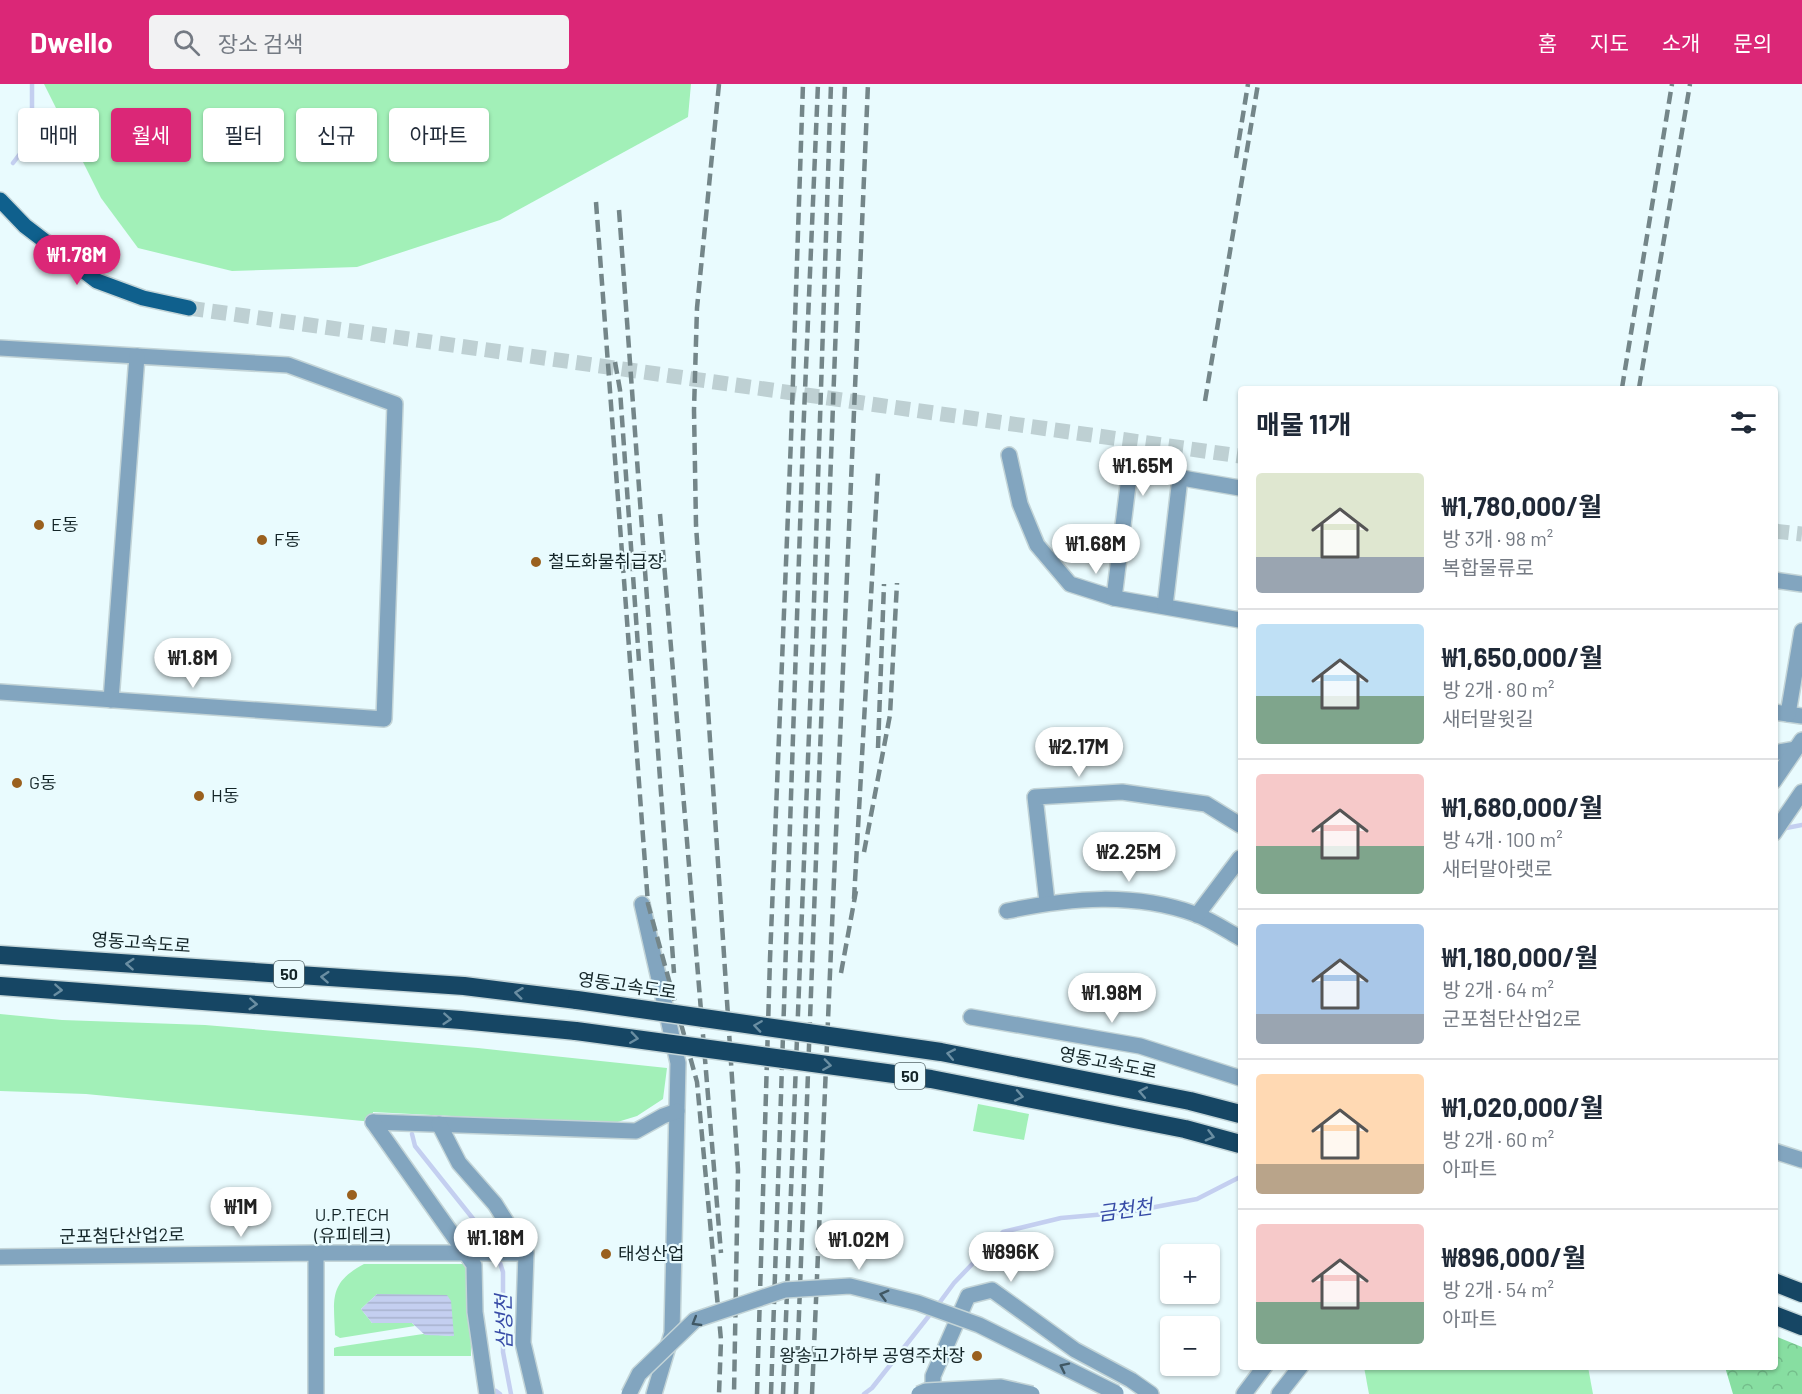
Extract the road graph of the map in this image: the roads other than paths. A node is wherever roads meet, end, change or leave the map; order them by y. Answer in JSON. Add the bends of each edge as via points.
{"nodes":[{"id":1,"x":0,"y":200,"type":"edge"},
{"id":2,"x":189,"y":308,"type":"tunnel mouth"},
{"id":3,"x":0,"y":348,"type":"edge"},
{"id":4,"x":137,"y":356,"type":"junction"},
{"id":5,"x":1009,"y":455,"type":"dead end"},
{"id":6,"x":1180,"y":478,"type":"junction"},
{"id":7,"x":1238,"y":488,"type":"edge"},
{"id":8,"x":1778,"y":581,"type":"edge"},
{"id":9,"x":1802,"y":584,"type":"edge"},
{"id":10,"x":1114,"y":598,"type":"junction"},
{"id":11,"x":1165,"y":606,"type":"junction"},
{"id":12,"x":1238,"y":620,"type":"edge"},
{"id":13,"x":1802,"y":631,"type":"edge"},
{"id":14,"x":0,"y":692,"type":"edge"},
{"id":15,"x":111,"y":700,"type":"junction"},
{"id":16,"x":1788,"y":714,"type":"edge"},
{"id":17,"x":1798,"y":745,"type":"edge"},
{"id":18,"x":1778,"y":750,"type":"edge"},
{"id":19,"x":1778,"y":775,"type":"edge"},
{"id":20,"x":1802,"y":792,"type":"edge"},
{"id":21,"x":1238,"y":824,"type":"edge"},
{"id":22,"x":1778,"y":828,"type":"edge"},
{"id":23,"x":1238,"y":861,"type":"edge"},
{"id":24,"x":642,"y":903,"type":"dead end"},
{"id":25,"x":1047,"y":903,"type":"junction"},
{"id":26,"x":1007,"y":911,"type":"dead end"},
{"id":27,"x":1197,"y":915,"type":"junction"},
{"id":28,"x":1238,"y":937,"type":"edge"},
{"id":29,"x":0,"y":955,"type":"edge"},
{"id":30,"x":0,"y":986,"type":"edge"},
{"id":31,"x":971,"y":1017,"type":"dead end"},
{"id":32,"x":1238,"y":1077,"type":"edge"},
{"id":33,"x":677,"y":1111,"type":"junction"},
{"id":34,"x":1238,"y":1113,"type":"edge"},
{"id":35,"x":439,"y":1124,"type":"junction"},
{"id":36,"x":1238,"y":1143,"type":"edge"},
{"id":37,"x":1778,"y":1152,"type":"edge"},
{"id":38,"x":1802,"y":1160,"type":"edge"},
{"id":39,"x":316,"y":1253,"type":"junction"},
{"id":40,"x":466,"y":1253,"type":"junction"},
{"id":41,"x":526,"y":1253,"type":"junction"},
{"id":42,"x":0,"y":1257,"type":"edge"},
{"id":43,"x":1778,"y":1283,"type":"edge"},
{"id":44,"x":1802,"y":1293,"type":"edge"},
{"id":45,"x":1778,"y":1317,"type":"edge"},
{"id":46,"x":1802,"y":1326,"type":"edge"},
{"id":47,"x":1262,"y":1370,"type":"edge"},
{"id":48,"x":1298,"y":1370,"type":"edge"},
{"id":49,"x":316,"y":1394,"type":"edge"},
{"id":50,"x":487,"y":1394,"type":"edge"},
{"id":51,"x":535,"y":1394,"type":"edge"},
{"id":52,"x":628,"y":1394,"type":"edge"},
{"id":53,"x":654,"y":1394,"type":"edge"},
{"id":54,"x":920,"y":1394,"type":"edge"},
{"id":55,"x":933,"y":1394,"type":"edge"},
{"id":56,"x":1032,"y":1394,"type":"edge"},
{"id":57,"x":1117,"y":1394,"type":"edge"},
{"id":58,"x":1151,"y":1394,"type":"edge"},
{"id":59,"x":1244,"y":1394,"type":"edge"},
{"id":60,"x":1279,"y":1394,"type":"edge"}],
"edges":[{"from":1,"to":2,"type":"main road","via":[[26,226],[97,281],[143,298]]},
{"from":3,"to":4,"type":"street"},
{"from":4,"to":15,"type":"street"},
{"from":4,"to":15,"type":"street","via":[[288,365],[394,404],[384,719]]},
{"from":5,"to":10,"type":"street","via":[[1020,504],[1037,545],[1070,584]]},
{"from":6,"to":7,"type":"street"},
{"from":6,"to":10,"type":"street","via":[[1130,469]]},
{"from":6,"to":11,"type":"street"},
{"from":8,"to":9,"type":"street"},
{"from":10,"to":11,"type":"street"},
{"from":11,"to":12,"type":"street"},
{"from":13,"to":16,"type":"street"},
{"from":14,"to":15,"type":"street"},
{"from":17,"to":18,"type":"street"},
{"from":17,"to":19,"type":"street"},
{"from":20,"to":22,"type":"street"},
{"from":21,"to":25,"type":"street","via":[[1206,804],[1122,792],[1035,797]]},
{"from":23,"to":27,"type":"street"},
{"from":24,"to":33,"type":"street","via":[[678,1063]]},
{"from":25,"to":26,"type":"street"},
{"from":25,"to":27,"type":"street","via":[[1124,899],[1157,903]]},
{"from":27,"to":28,"type":"street"},
{"from":34,"to":29,"type":"highway","name":"영동고속도로","number":"50","one_way":true,"bridge":true,"via":[[940,1052],[577,1000],[464,986]]},
{"from":30,"to":36,"type":"highway","number":"50","one_way":true,"bridge":true,"via":[[576,1030],[931,1079],[1185,1129]]},
{"from":31,"to":32,"type":"street","via":[[1140,1046]]},
{"from":33,"to":35,"type":"street","via":[[636,1131]]},
{"from":33,"to":53,"type":"street","via":[[672,1333]]},
{"from":35,"to":40,"type":"street","via":[[373,1122]]},
{"from":35,"to":41,"type":"street","via":[[459,1163],[495,1204]]},
{"from":37,"to":38,"type":"street"},
{"from":39,"to":40,"type":"street","name":"군포첨단산업2로"},
{"from":39,"to":42,"type":"street","name":"군포첨단산업2로"},
{"from":39,"to":49,"type":"street"},
{"from":40,"to":41,"type":"street","name":"군포첨단산업2로"},
{"from":40,"to":50,"type":"street","via":[[474,1265],[475,1312]]},
{"from":41,"to":51,"type":"street","via":[[523,1343]]},
{"from":43,"to":44,"type":"highway"},
{"from":45,"to":46,"type":"highway"},
{"from":47,"to":59,"type":"street"},
{"from":48,"to":60,"type":"street"},
{"from":57,"to":52,"type":"street","one_way":true,"bridge":true,"via":[[979,1325],[918,1303],[850,1286],[784,1290],[695,1320],[639,1374]]},
{"from":54,"to":56,"type":"street","bridge":true,"via":[[1001,1387]]},
{"from":55,"to":58,"type":"street","via":[[933,1376],[968,1296],[992,1290],[1075,1350]]}]}
